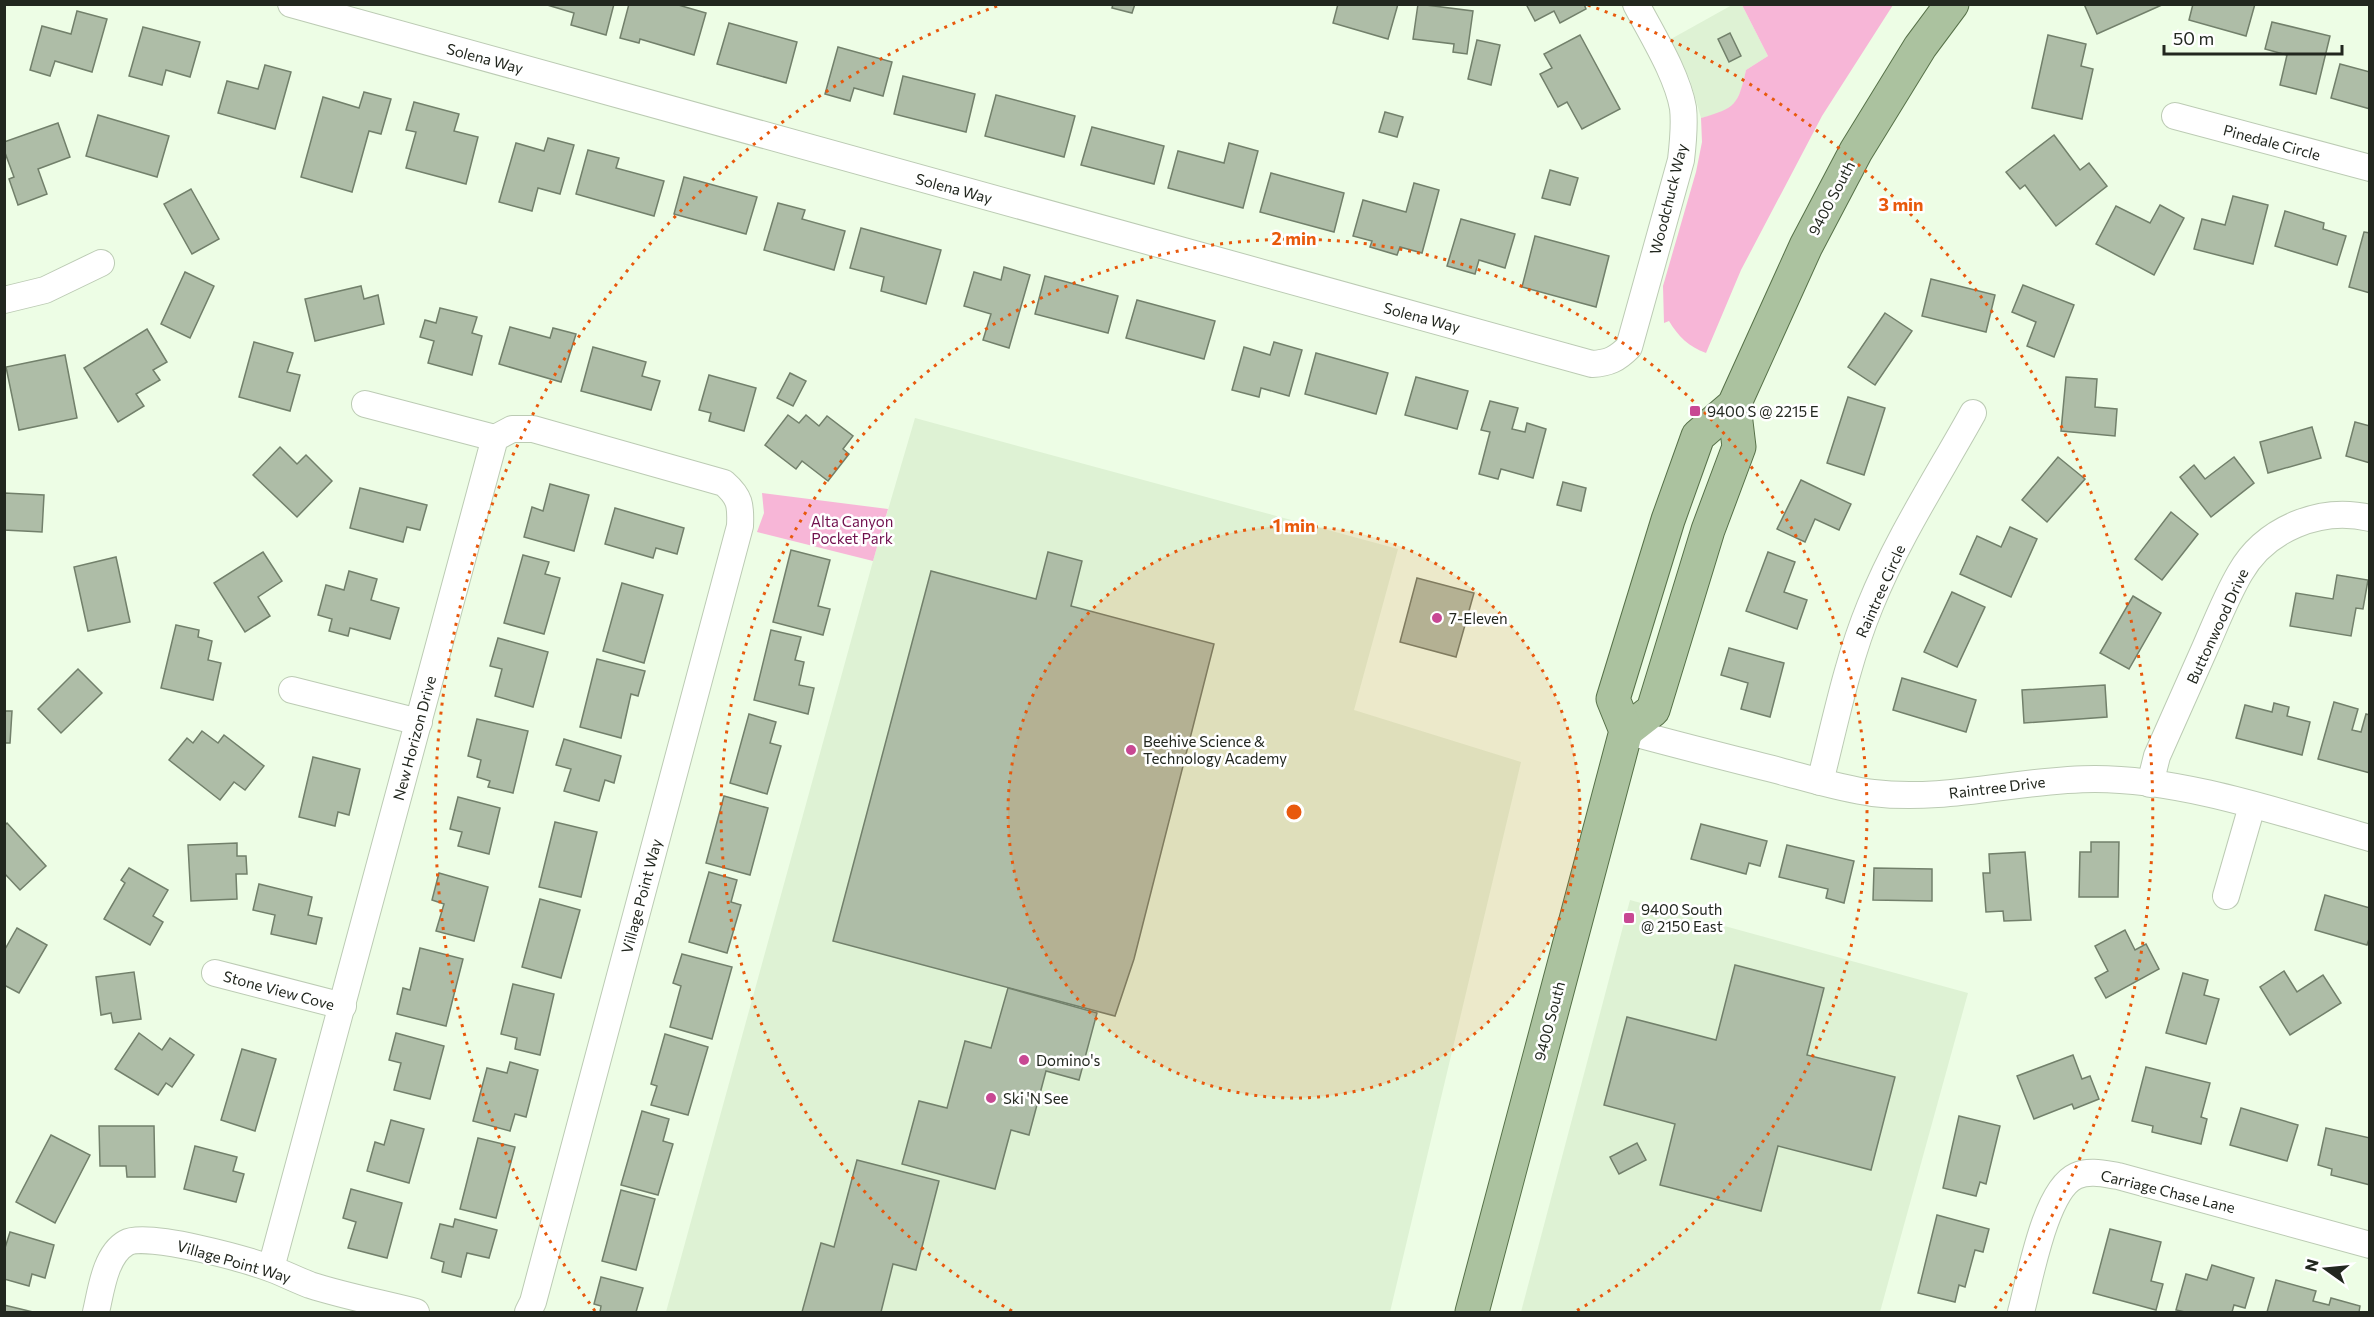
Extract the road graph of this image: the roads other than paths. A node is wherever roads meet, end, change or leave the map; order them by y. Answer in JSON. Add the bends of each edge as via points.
{"nodes":[{"id":1,"x":291,"y":4,"type":"edge"},
{"id":2,"x":1636,"y":4,"type":"edge"},
{"id":3,"x":1952,"y":4,"type":"edge"},
{"id":4,"x":2175,"y":116,"type":"dead end"},
{"id":5,"x":2370,"y":168,"type":"edge"},
{"id":6,"x":101,"y":263,"type":"dead end"},
{"id":7,"x":4,"y":300,"type":"edge"},
{"id":8,"x":1617,"y":359,"type":"joint"},
{"id":9,"x":365,"y":404,"type":"dead end"},
{"id":10,"x":1973,"y":413,"type":"dead end"},
{"id":11,"x":495,"y":438,"type":"junction"},
{"id":12,"x":2370,"y":518,"type":"edge"},
{"id":13,"x":292,"y":690,"type":"dead end"},
{"id":14,"x":418,"y":722,"type":"junction"},
{"id":15,"x":1626,"y":730,"type":"junction"},
{"id":16,"x":1820,"y":782,"type":"junction"},
{"id":17,"x":2150,"y":784,"type":"junction"},
{"id":18,"x":2252,"y":806,"type":"junction"},
{"id":19,"x":2370,"y":838,"type":"edge"},
{"id":20,"x":2226,"y":896,"type":"dead end"},
{"id":21,"x":215,"y":973,"type":"dead end"},
{"id":22,"x":343,"y":1006,"type":"junction"},
{"id":23,"x":2370,"y":1245,"type":"edge"},
{"id":24,"x":271,"y":1268,"type":"junction"},
{"id":25,"x":96,"y":1312,"type":"edge"},
{"id":26,"x":416,"y":1312,"type":"edge"},
{"id":27,"x":528,"y":1312,"type":"edge"},
{"id":28,"x":1472,"y":1312,"type":"edge"},
{"id":29,"x":2021,"y":1312,"type":"edge"}],
"edges":[{"from":1,"to":8,"type":"street","name":"Solena Way","via":[[1592,364]]},
{"from":2,"to":8,"type":"street","name":"Woodchuck Way","via":[[1675,81],[1683,107],[1684,134],[1681,160],[1629,347]]},
{"from":3,"to":15,"type":"main road","name":"9400 South","via":[[1920,47],[1856,151],[1796,268],[1734,405],[1739,447],[1708,530],[1653,710]]},
{"from":4,"to":5,"type":"street","name":"Pinedale Circle"},
{"from":6,"to":7,"type":"street","via":[[45,290]]},
{"from":9,"to":11,"type":"street"},
{"from":10,"to":16,"type":"street","name":"Raintree Circle","via":[[1870,606]]},
{"from":11,"to":14,"type":"street","name":"New Horizon Drive"},
{"from":11,"to":27,"type":"street","name":"Village Point Way","via":[[512,429],[533,429],[724,483],[736,493],[740,509],[740,526]]},
{"from":12,"to":17,"type":"street","name":"Buttonwood Drive","via":[[2320,517],[2278,533],[2258,549],[2240,571],[2227,598],[2157,756]]},
{"from":13,"to":14,"type":"street"},
{"from":14,"to":22,"type":"street","name":"New Horizon Drive"},
{"from":15,"to":16,"type":"street","name":"Raintree Drive"},
{"from":15,"to":28,"type":"main road","name":"9400 South"},
{"from":16,"to":17,"type":"street","name":"Raintree Drive","via":[[1873,793],[1933,795],[2044,781],[2096,779]]},
{"from":17,"to":18,"type":"street","name":"Raintree Drive"},
{"from":18,"to":19,"type":"street","name":"Raintree Drive"},
{"from":18,"to":20,"type":"street"},
{"from":21,"to":22,"type":"street","name":"Stone View Cove"},
{"from":22,"to":24,"type":"street","name":"New Horizon Drive"},
{"from":23,"to":29,"type":"street","name":"Carriage Chase Lane","via":[[2118,1176],[2096,1172],[2076,1175],[2061,1188],[2049,1209]]},
{"from":24,"to":25,"type":"street","name":"Village Point Way","via":[[168,1242],[146,1239],[126,1243],[114,1255]]},
{"from":24,"to":26,"type":"street","name":"Village Point Way","via":[[310,1284]]}]}
